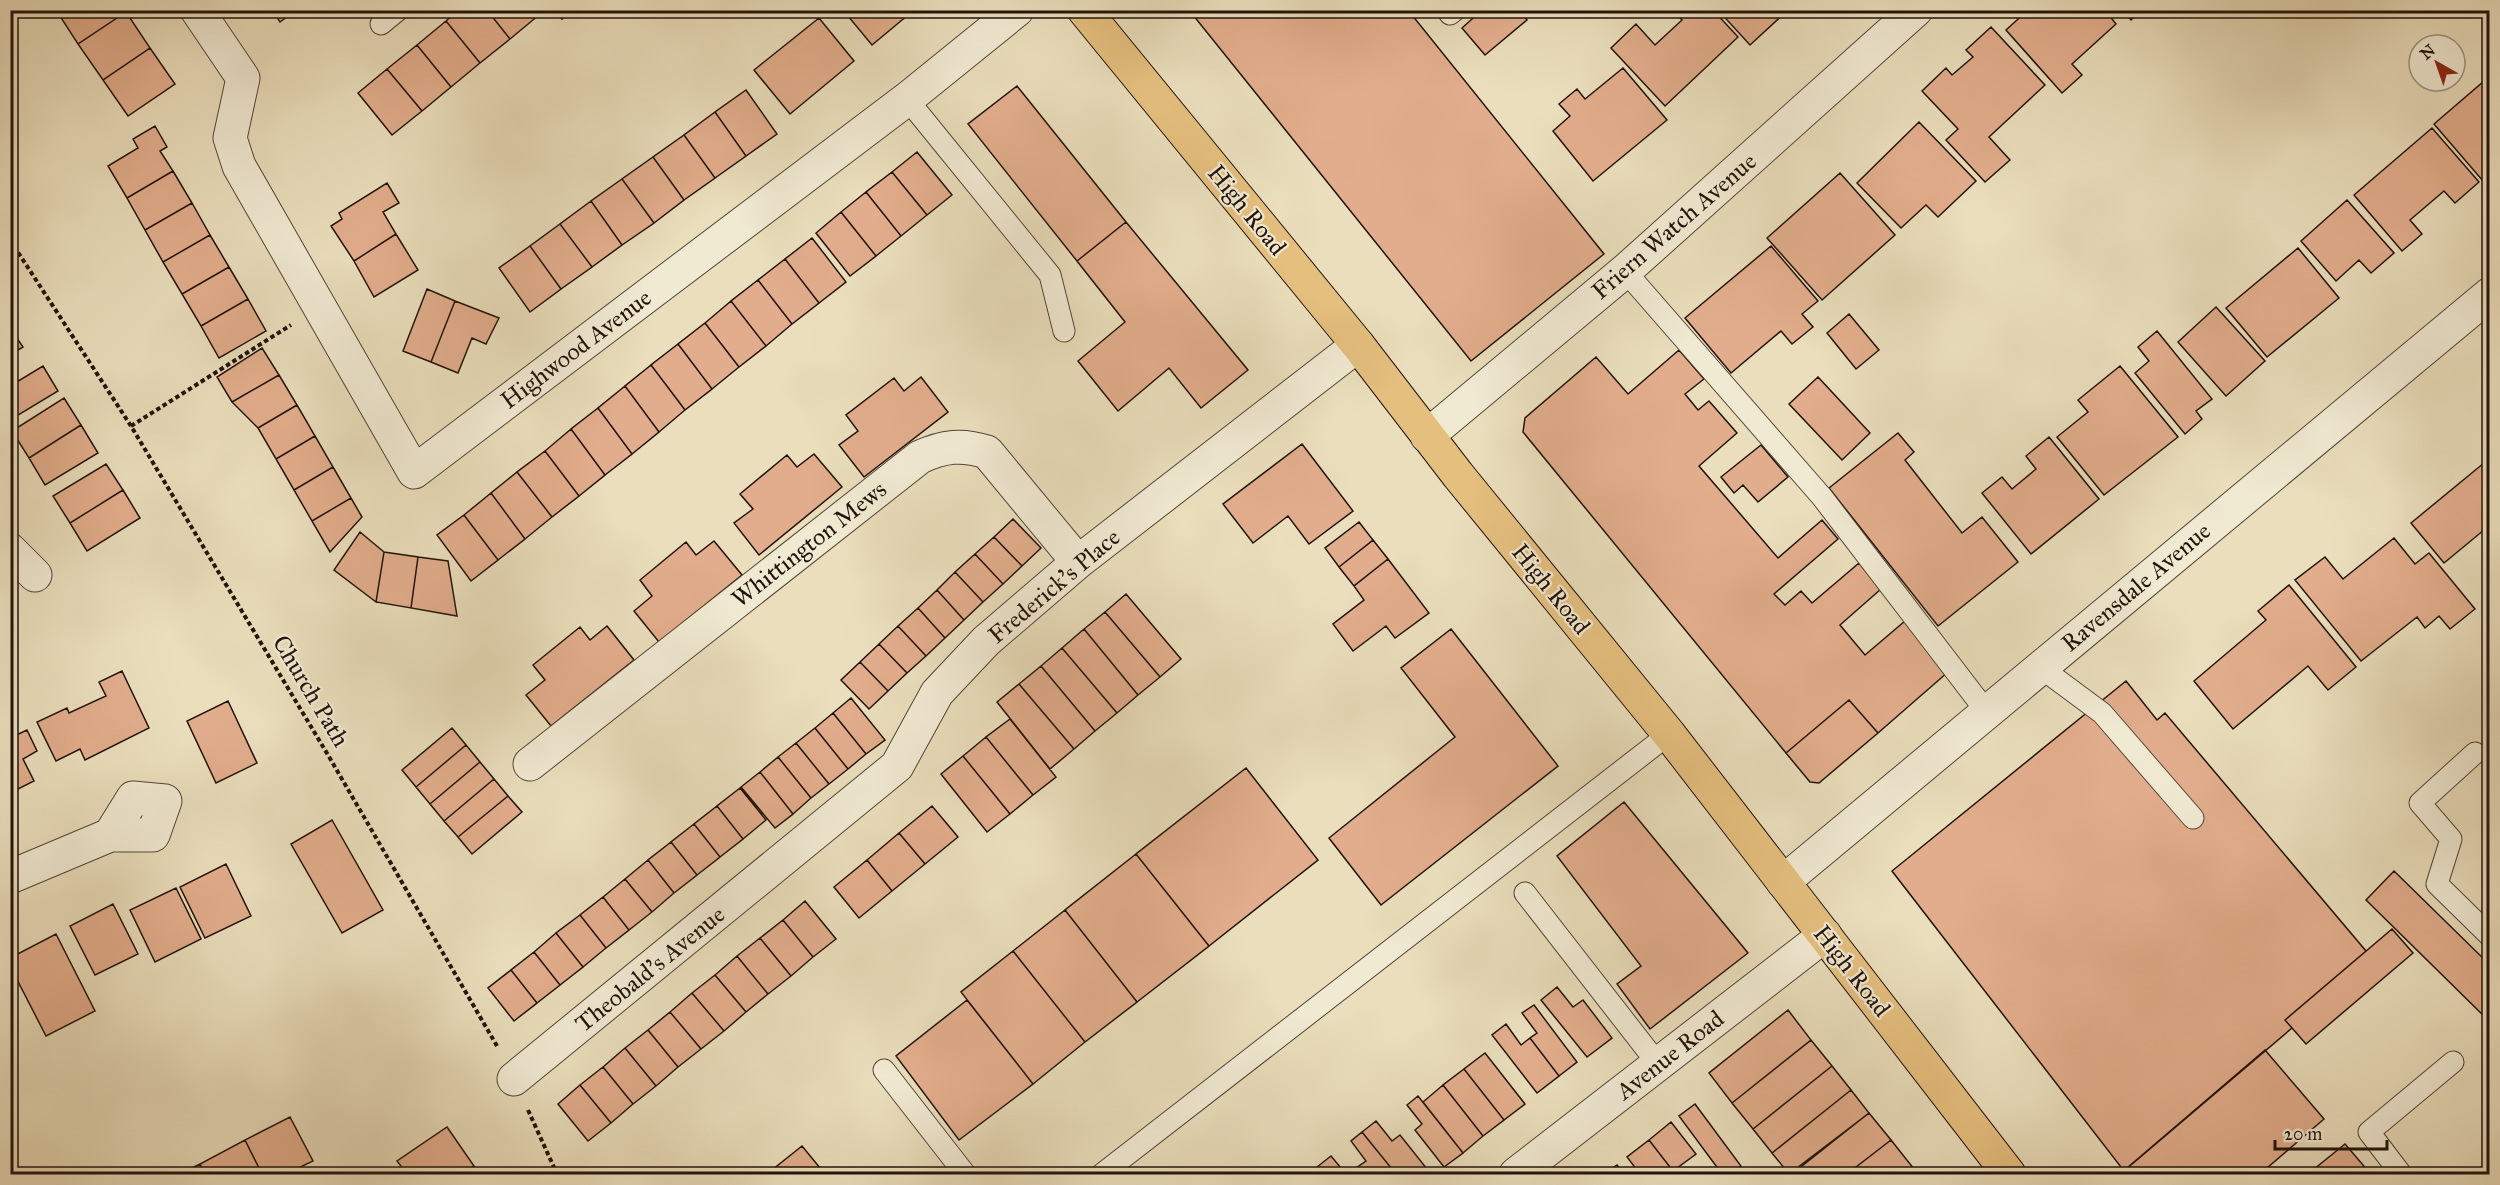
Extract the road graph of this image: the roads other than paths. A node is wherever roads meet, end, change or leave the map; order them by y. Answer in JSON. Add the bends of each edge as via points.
{"nodes":[{"id":1,"x":197,"y":10,"type":"edge"},
{"id":2,"x":398,"y":10,"type":"edge"},
{"id":3,"x":1017,"y":10,"type":"edge"},
{"id":4,"x":1084,"y":10,"type":"edge"},
{"id":5,"x":1447,"y":10,"type":"edge"},
{"id":6,"x":1455,"y":10,"type":"edge"},
{"id":7,"x":1916,"y":10,"type":"edge"},
{"id":8,"x":381,"y":24,"type":"dead end"},
{"id":9,"x":907,"y":99,"type":"junction"},
{"id":10,"x":1625,"y":271,"type":"junction"},
{"id":11,"x":2490,"y":294,"type":"edge"},
{"id":12,"x":1064,"y":331,"type":"dead end"},
{"id":13,"x":1358,"y":345,"type":"junction"},
{"id":14,"x":1427,"y":436,"type":"junction"},
{"id":15,"x":10,"y":550,"type":"edge"},
{"id":16,"x":1078,"y":562,"type":"junction"},
{"id":17,"x":35,"y":575,"type":"dead end"},
{"id":18,"x":2040,"y":667,"type":"junction"},
{"id":19,"x":1986,"y":711,"type":"junction"},
{"id":20,"x":1669,"y":734,"type":"junction"},
{"id":21,"x":2475,"y":753,"type":"dead end"},
{"id":22,"x":530,"y":764,"type":"dead end"},
{"id":23,"x":2193,"y":818,"type":"dead end"},
{"id":24,"x":110,"y":835,"type":"dead end"},
{"id":25,"x":786,"y":859,"type":"joint"},
{"id":26,"x":10,"y":877,"type":"edge"},
{"id":27,"x":1783,"y":882,"type":"junction"},
{"id":28,"x":1525,"y":893,"type":"dead end"},
{"id":29,"x":1825,"y":935,"type":"junction"},
{"id":30,"x":2490,"y":936,"type":"edge"},
{"id":31,"x":2453,"y":1062,"type":"dead end"},
{"id":32,"x":1658,"y":1064,"type":"junction"},
{"id":33,"x":884,"y":1070,"type":"dead end"},
{"id":34,"x":514,"y":1079,"type":"road end"},
{"id":35,"x":965,"y":1174,"type":"edge"},
{"id":36,"x":1102,"y":1174,"type":"edge"},
{"id":37,"x":1516,"y":1174,"type":"edge"},
{"id":38,"x":2009,"y":1174,"type":"edge"},
{"id":39,"x":2401,"y":1174,"type":"edge"}],
"edges":[{"from":1,"to":9,"type":"street","name":"Highwood Avenue","via":[[243,78],[230,138],[239,166],[414,472]]},
{"from":2,"to":8,"type":"lane"},
{"from":3,"to":9,"type":"street","name":"Highwood Avenue"},
{"from":4,"to":13,"type":"main road","name":"High Road"},
{"from":5,"to":6,"type":"lane","via":[[1450,14]]},
{"from":7,"to":10,"type":"street","name":"Friern Watch Avenue"},
{"from":9,"to":12,"type":"lane","via":[[1050,274]]},
{"from":10,"to":14,"type":"street","name":"Friern Watch Avenue"},
{"from":10,"to":19,"type":"lane","via":[[1822,497]]},
{"from":11,"to":18,"type":"street","name":"Ravensdale Avenue"},
{"from":13,"to":14,"type":"main road","name":"High Road"},
{"from":13,"to":16,"type":"street","name":"Frederick's Place"},
{"from":14,"to":20,"type":"main road","name":"High Road"},
{"from":15,"to":17,"type":"street"},
{"from":16,"to":22,"type":"street","name":"Whittington Mews","via":[[987,452],[969,446],[941,447],[920,457]]},
{"from":16,"to":25,"type":"street","name":"Frederick's Place","via":[[986,641],[937,693],[897,766]]},
{"from":18,"to":19,"type":"street","name":"Ravensdale Avenue"},
{"from":18,"to":23,"type":"lane","via":[[2103,713]]},
{"from":19,"to":27,"type":"street","name":"Ravensdale Avenue"},
{"from":20,"to":27,"type":"main road","name":"High Road"},
{"from":20,"to":36,"type":"lane"},
{"from":21,"to":30,"type":"lane","via":[[2420,803],[2451,839],[2437,884]]},
{"from":24,"to":26,"type":"street"},
{"from":25,"to":34,"type":"street","name":"Theobald's Avenue"},
{"from":27,"to":29,"type":"main road","name":"High Road"},
{"from":28,"to":32,"type":"lane"},
{"from":29,"to":32,"type":"street","name":"Avenue Road"},
{"from":29,"to":38,"type":"main road","name":"High Road"},
{"from":31,"to":39,"type":"lane","via":[[2369,1132]]},
{"from":32,"to":37,"type":"street","name":"Avenue Road"},
{"from":33,"to":35,"type":"lane"}]}
